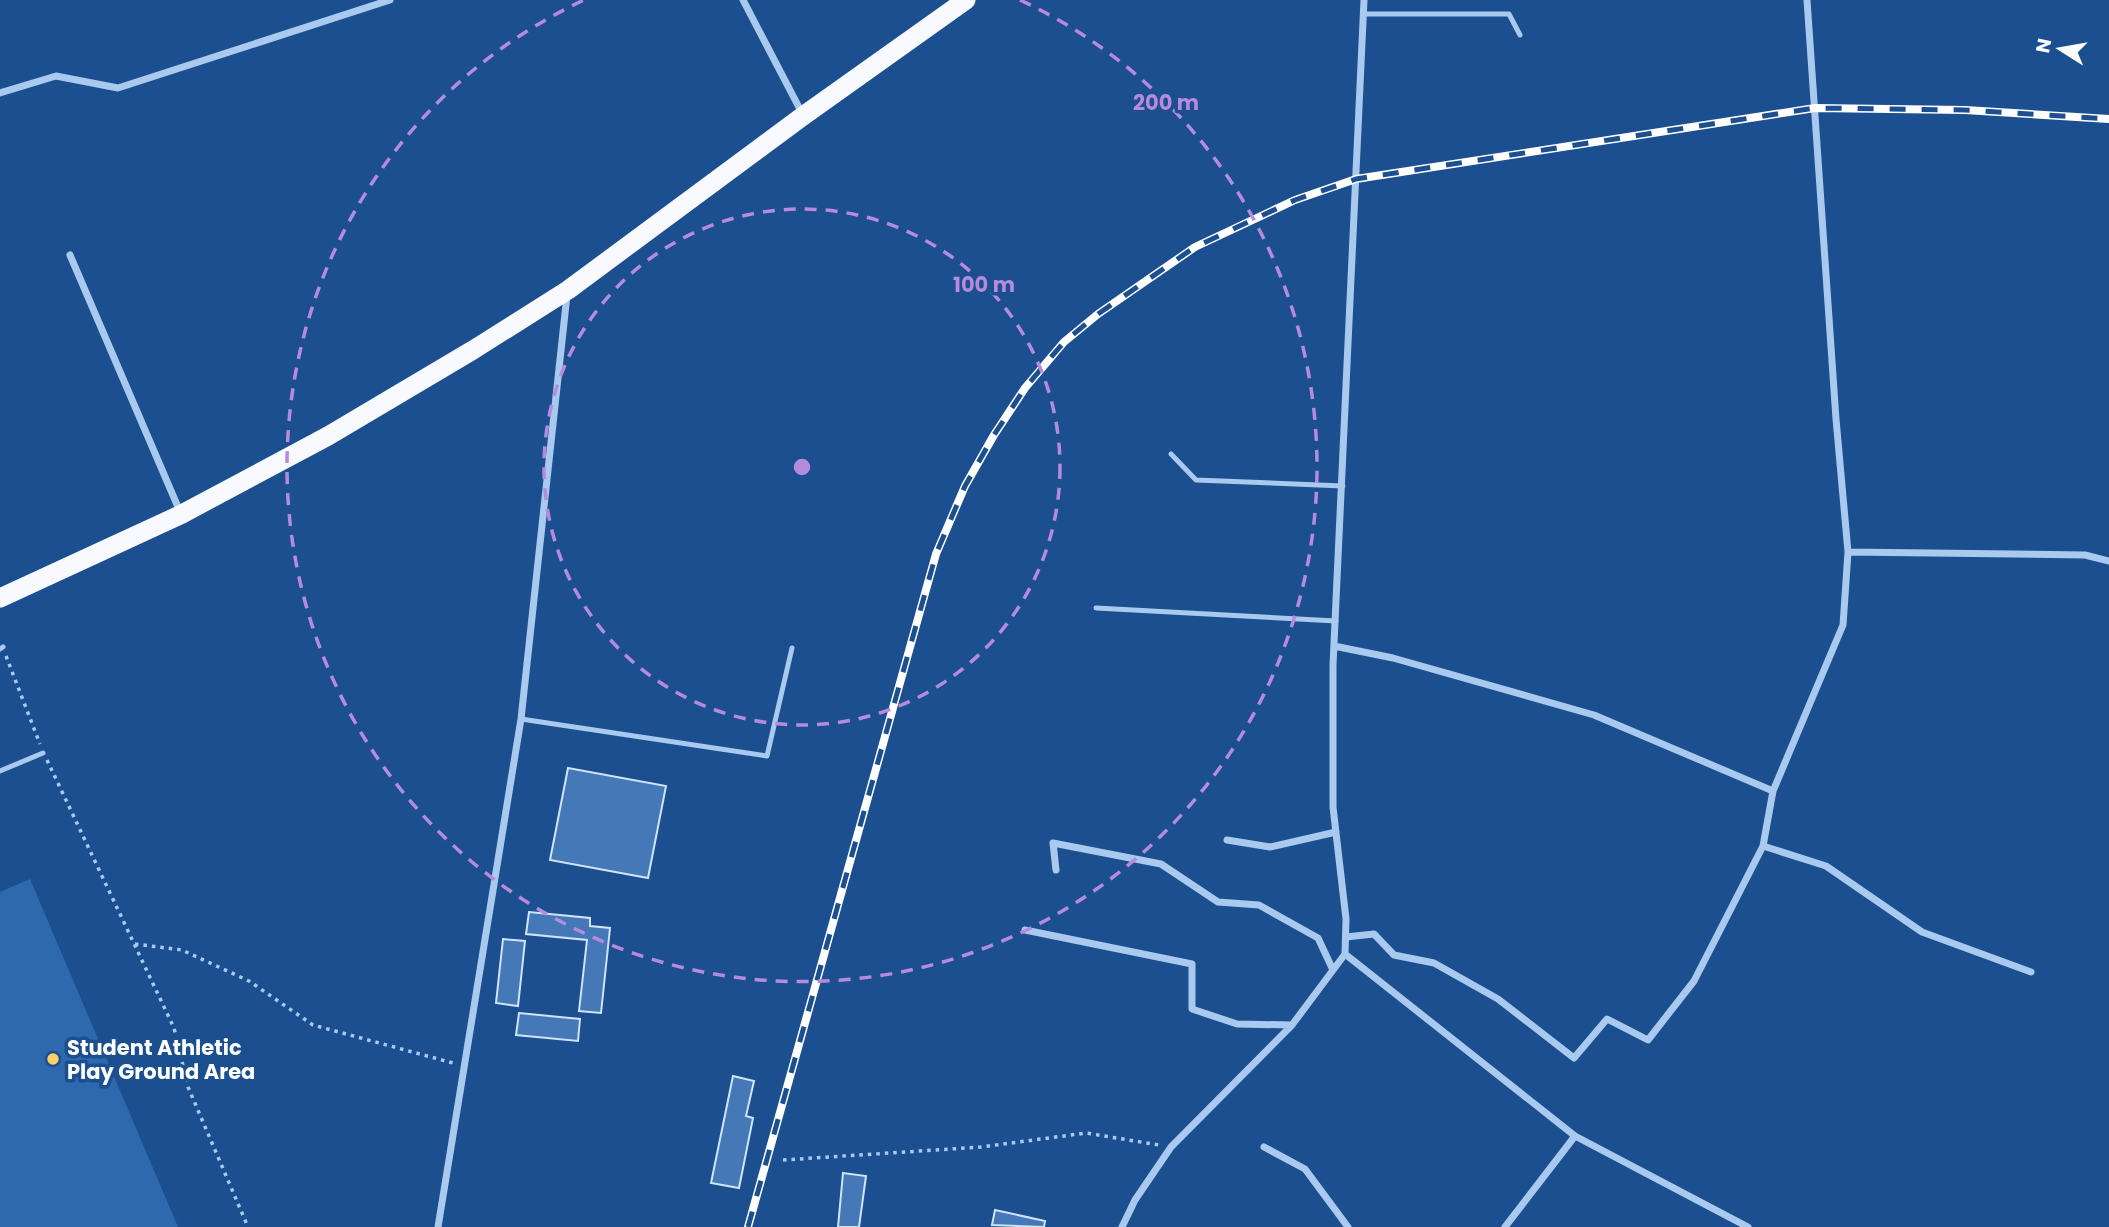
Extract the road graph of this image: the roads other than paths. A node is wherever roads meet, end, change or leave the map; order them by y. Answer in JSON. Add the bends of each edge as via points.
{"nodes":[{"id":1,"x":390,"y":0,"type":"edge"},
{"id":2,"x":743,"y":0,"type":"edge"},
{"id":3,"x":966,"y":0,"type":"edge"},
{"id":4,"x":1364,"y":0,"type":"edge"},
{"id":5,"x":1807,"y":0,"type":"edge"},
{"id":6,"x":1363,"y":14,"type":"junction"},
{"id":7,"x":1520,"y":35,"type":"dead end"},
{"id":8,"x":0,"y":93,"type":"edge"},
{"id":9,"x":803,"y":116,"type":"junction"},
{"id":10,"x":70,"y":255,"type":"dead end"},
{"id":11,"x":568,"y":290,"type":"junction"},
{"id":12,"x":1171,"y":454,"type":"dead end"},
{"id":13,"x":1343,"y":486,"type":"junction"},
{"id":14,"x":182,"y":514,"type":"junction"},
{"id":15,"x":1848,"y":552,"type":"junction"},
{"id":16,"x":2109,"y":561,"type":"edge"},
{"id":17,"x":0,"y":598,"type":"edge"},
{"id":18,"x":1096,"y":608,"type":"dead end"},
{"id":19,"x":1336,"y":621,"type":"junction"},
{"id":20,"x":1334,"y":646,"type":"junction"},
{"id":21,"x":792,"y":648,"type":"dead end"},
{"id":22,"x":521,"y":719,"type":"junction"},
{"id":23,"x":43,"y":753,"type":"road end"},
{"id":24,"x":0,"y":771,"type":"edge"},
{"id":25,"x":1773,"y":791,"type":"junction"},
{"id":26,"x":1336,"y":832,"type":"junction"},
{"id":27,"x":1227,"y":840,"type":"dead end"},
{"id":28,"x":1763,"y":846,"type":"junction"},
{"id":29,"x":1056,"y":870,"type":"dead end"},
{"id":30,"x":1025,"y":930,"type":"dead end"},
{"id":31,"x":1346,"y":937,"type":"junction"},
{"id":32,"x":1345,"y":954,"type":"junction"},
{"id":33,"x":1333,"y":970,"type":"junction"},
{"id":34,"x":2031,"y":972,"type":"dead end"},
{"id":35,"x":1292,"y":1024,"type":"junction"},
{"id":36,"x":1575,"y":1136,"type":"junction"},
{"id":37,"x":1264,"y":1147,"type":"dead end"},
{"id":38,"x":439,"y":1227,"type":"edge"},
{"id":39,"x":1122,"y":1227,"type":"edge"},
{"id":40,"x":1348,"y":1227,"type":"edge"},
{"id":41,"x":1505,"y":1227,"type":"edge"},
{"id":42,"x":1748,"y":1227,"type":"edge"}],
"edges":[{"from":1,"to":8,"type":"street","via":[[118,88],[56,76]]},
{"from":2,"to":9,"type":"street"},
{"from":3,"to":9,"type":"highway"},
{"from":4,"to":6,"type":"street"},
{"from":5,"to":15,"type":"street"},
{"from":6,"to":7,"type":"lane","via":[[1509,14]]},
{"from":6,"to":13,"type":"street"},
{"from":9,"to":11,"type":"highway"},
{"from":10,"to":14,"type":"street"},
{"from":11,"to":14,"type":"highway","via":[[328,436]]},
{"from":11,"to":22,"type":"street"},
{"from":12,"to":13,"type":"lane","via":[[1196,480]]},
{"from":13,"to":19,"type":"street"},
{"from":14,"to":17,"type":"highway"},
{"from":15,"to":16,"type":"street","via":[[2085,555]]},
{"from":15,"to":25,"type":"street","via":[[1843,625]]},
{"from":18,"to":19,"type":"lane"},
{"from":19,"to":20,"type":"street"},
{"from":20,"to":25,"type":"street","via":[[1393,658],[1594,715]]},
{"from":20,"to":26,"type":"street"},
{"from":21,"to":22,"type":"lane","via":[[766,755]]},
{"from":22,"to":38,"type":"street"},
{"from":23,"to":24,"type":"lane"},
{"from":25,"to":28,"type":"street"},
{"from":26,"to":27,"type":"street","via":[[1270,847]]},
{"from":26,"to":31,"type":"street"},
{"from":28,"to":31,"type":"street","via":[[1694,981],[1648,1040],[1608,1019],[1574,1058],[1498,999],[1434,963],[1394,956],[1374,934]]},
{"from":28,"to":34,"type":"street","via":[[1826,866],[1922,932]]},
{"from":29,"to":33,"type":"street","via":[[1053,843],[1161,864],[1218,902],[1259,905],[1318,938]]},
{"from":30,"to":35,"type":"street","via":[[1192,964],[1192,1009],[1237,1024]]},
{"from":31,"to":32,"type":"street"},
{"from":32,"to":33,"type":"street"},
{"from":32,"to":36,"type":"street"},
{"from":33,"to":35,"type":"street"},
{"from":35,"to":39,"type":"street","via":[[1171,1147]]},
{"from":36,"to":41,"type":"street"},
{"from":36,"to":42,"type":"street"},
{"from":37,"to":40,"type":"street","via":[[1305,1169]]}]}
